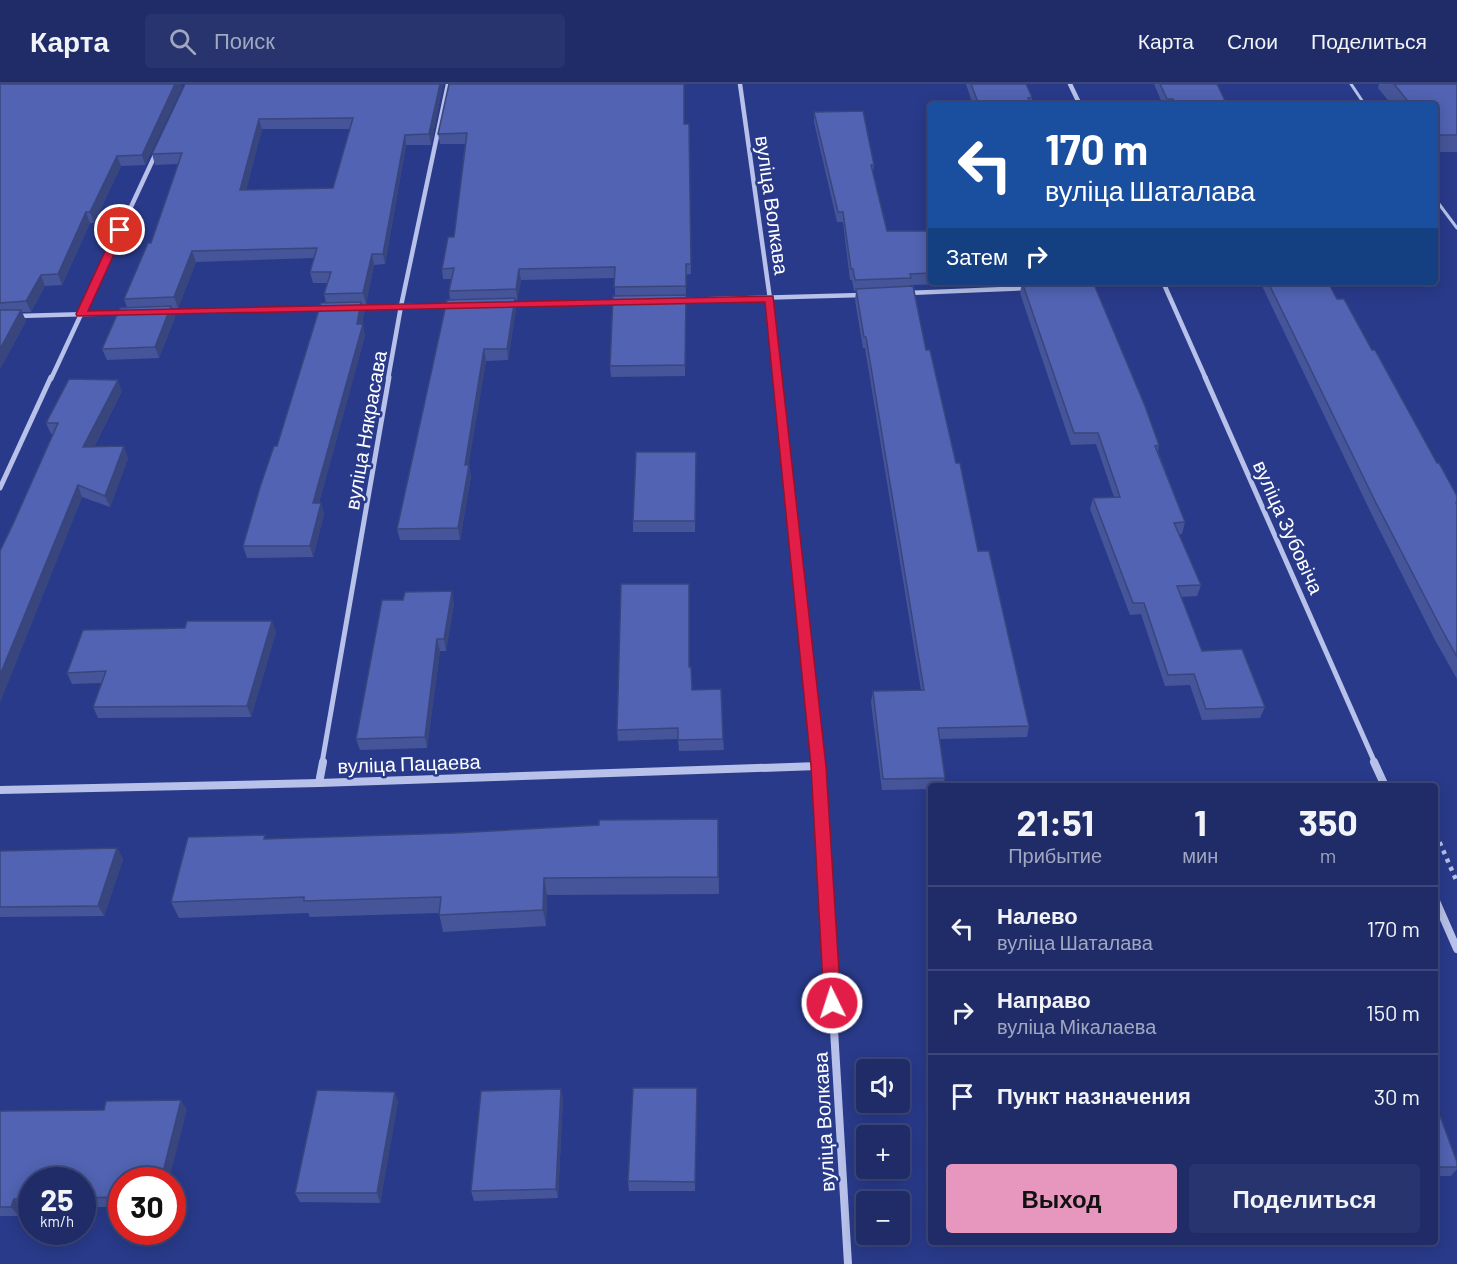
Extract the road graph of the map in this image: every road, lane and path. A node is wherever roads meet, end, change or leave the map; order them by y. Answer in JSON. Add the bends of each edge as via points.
{"nodes":[{"id":1,"x":448,"y":84,"type":"edge"},
{"id":2,"x":740,"y":84,"type":"edge"},
{"id":3,"x":1070,"y":84,"type":"edge"},
{"id":4,"x":1351,"y":84,"type":"edge"},
{"id":5,"x":1079,"y":102,"type":"edge"},
{"id":6,"x":1363,"y":102,"type":"edge"},
{"id":7,"x":159,"y":147,"type":"edge"},
{"id":8,"x":1438,"y":203,"type":"edge"},
{"id":9,"x":1457,"y":228,"type":"edge"},
{"id":10,"x":1100,"y":285,"type":"edge"},
{"id":11,"x":1164,"y":285,"type":"edge"},
{"id":12,"x":1079,"y":286,"type":"edge"},
{"id":13,"x":1032,"y":288,"type":"edge"},
{"id":14,"x":901,"y":293,"type":"edge"},
{"id":15,"x":865,"y":295,"type":"edge"},
{"id":16,"x":770,"y":299,"type":"junction"},
{"id":17,"x":675,"y":300,"type":"edge"},
{"id":18,"x":627,"y":302,"type":"edge"},
{"id":19,"x":508,"y":304,"type":"edge"},
{"id":20,"x":461,"y":305,"type":"edge"},
{"id":21,"x":401,"y":306,"type":"junction"},
{"id":22,"x":354,"y":307,"type":"edge"},
{"id":23,"x":330,"y":308,"type":"edge"},
{"id":24,"x":152,"y":312,"type":"edge"},
{"id":25,"x":129,"y":313,"type":"edge"},
{"id":26,"x":81,"y":314,"type":"junction"},
{"id":27,"x":12,"y":316,"type":"edge"},
{"id":28,"x":0,"y":488,"type":"edge"},
{"id":29,"x":819,"y":766,"type":"junction"},
{"id":30,"x":319,"y":783,"type":"junction"},
{"id":31,"x":1384,"y":783,"type":"edge"},
{"id":32,"x":0,"y":790,"type":"edge"},
{"id":33,"x":1438,"y":839,"type":"edge"},
{"id":34,"x":1457,"y":882,"type":"edge"},
{"id":35,"x":1438,"y":906,"type":"edge"},
{"id":36,"x":1457,"y":950,"type":"edge"},
{"id":37,"x":848,"y":1264,"type":"edge"}],
"edges":[{"from":1,"to":21,"type":"street","name":"вуліца Някрасава"},
{"from":2,"to":16,"type":"street","name":"вуліца Волкава"},
{"from":3,"to":5,"type":"street"},
{"from":4,"to":6,"type":"lane"},
{"from":7,"to":26,"type":"street"},
{"from":8,"to":9,"type":"lane"},
{"from":10,"to":12,"type":"street"},
{"from":11,"to":31,"type":"street","name":"вуліца Зубовіча"},
{"from":13,"to":14,"type":"street"},
{"from":15,"to":16,"type":"street"},
{"from":16,"to":17,"type":"street"},
{"from":16,"to":29,"type":"street","name":"вуліца Волкава"},
{"from":18,"to":19,"type":"street"},
{"from":20,"to":21,"type":"street"},
{"from":21,"to":22,"type":"street"},
{"from":21,"to":30,"type":"street","name":"вуліца Някрасава"},
{"from":23,"to":24,"type":"street"},
{"from":25,"to":26,"type":"street"},
{"from":26,"to":27,"type":"street"},
{"from":26,"to":28,"type":"street"},
{"from":29,"to":30,"type":"street","name":"вуліца Пацаева"},
{"from":29,"to":37,"type":"street","name":"вуліца Волкава"},
{"from":30,"to":32,"type":"street","name":"вуліца Пацаева"},
{"from":33,"to":34,"type":"path"},
{"from":35,"to":36,"type":"street"}]}
